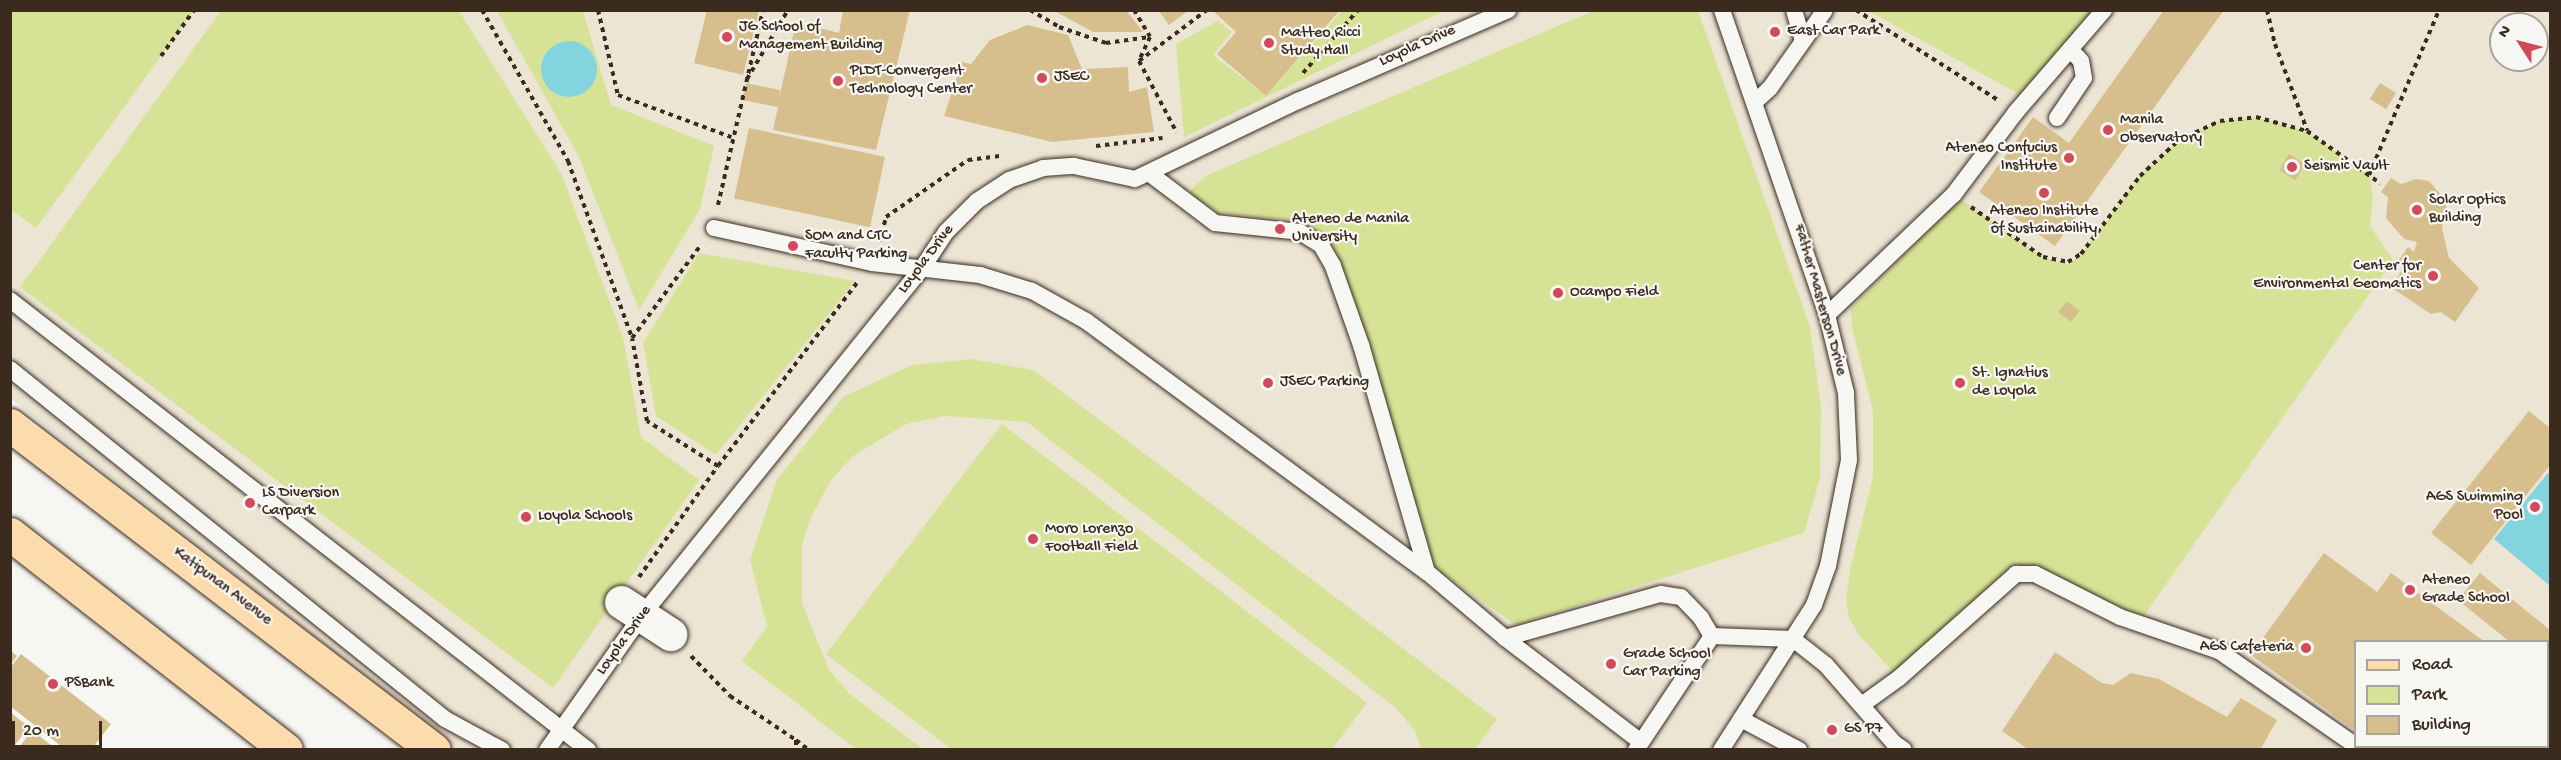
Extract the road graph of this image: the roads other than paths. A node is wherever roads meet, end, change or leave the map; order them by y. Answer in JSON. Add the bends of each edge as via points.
{"nodes":[{"id":1,"x":1508,"y":10,"type":"edge"},
{"id":2,"x":1722,"y":10,"type":"edge"},
{"id":3,"x":1794,"y":10,"type":"edge"},
{"id":4,"x":1825,"y":10,"type":"edge"},
{"id":5,"x":2104,"y":10,"type":"edge"},
{"id":6,"x":1803,"y":41,"type":"junction"},
{"id":7,"x":2070,"y":49,"type":"junction"},
{"id":8,"x":1756,"y":101,"type":"junction"},
{"id":9,"x":2057,"y":118,"type":"dead end"},
{"id":10,"x":1149,"y":173,"type":"junction"},
{"id":11,"x":714,"y":228,"type":"road end"},
{"id":12,"x":921,"y":270,"type":"junction"},
{"id":13,"x":10,"y":300,"type":"edge"},
{"id":14,"x":1827,"y":315,"type":"junction"},
{"id":15,"x":10,"y":369,"type":"edge"},
{"id":16,"x":10,"y":425,"type":"edge"},
{"id":17,"x":10,"y":534,"type":"edge"},
{"id":18,"x":1427,"y":572,"type":"junction"},
{"id":19,"x":632,"y":608,"type":"junction"},
{"id":20,"x":670,"y":634,"type":"road end"},
{"id":21,"x":1712,"y":636,"type":"junction"},
{"id":22,"x":1505,"y":638,"type":"junction"},
{"id":23,"x":1793,"y":639,"type":"junction"},
{"id":24,"x":1863,"y":704,"type":"junction"},
{"id":25,"x":1741,"y":718,"type":"junction"},
{"id":26,"x":561,"y":732,"type":"junction"},
{"id":27,"x":2354,"y":745,"type":"edge"},
{"id":28,"x":1638,"y":746,"type":"edge"},
{"id":29,"x":1896,"y":748,"type":"edge"},
{"id":30,"x":286,"y":750,"type":"edge"},
{"id":31,"x":434,"y":750,"type":"edge"},
{"id":32,"x":502,"y":750,"type":"edge"},
{"id":33,"x":547,"y":750,"type":"edge"},
{"id":34,"x":588,"y":750,"type":"edge"},
{"id":35,"x":1721,"y":750,"type":"edge"},
{"id":36,"x":1799,"y":750,"type":"edge"}],
"edges":[{"from":1,"to":10,"type":"lane","name":"Loyola Drive","via":[[1298,101]]},
{"from":2,"to":8,"type":"lane","name":"Father Masterson Drive"},
{"from":3,"to":6,"type":"lane"},
{"from":4,"to":6,"type":"lane"},
{"from":5,"to":7,"type":"lane"},
{"from":6,"to":8,"type":"lane","via":[[1770,88]]},
{"from":7,"to":9,"type":"lane","via":[[2081,61],[2084,78]]},
{"from":7,"to":14,"type":"lane","via":[[1954,194]]},
{"from":8,"to":14,"type":"lane","name":"Father Masterson Drive"},
{"from":10,"to":12,"type":"lane","name":"Loyola Drive","via":[[1135,179],[1074,166],[1043,168],[1009,180],[977,201],[954,224]]},
{"from":10,"to":18,"type":"lane","via":[[1215,223],[1300,232],[1321,245],[1333,266],[1361,345]]},
{"from":11,"to":12,"type":"lane"},
{"from":12,"to":18,"type":"lane","via":[[998,280],[1032,291],[1086,321]]},
{"from":12,"to":19,"type":"lane","name":"Loyola Drive"},
{"from":13,"to":26,"type":"lane"},
{"from":14,"to":23,"type":"lane","name":"Father Masterson Drive","via":[[1846,393],[1849,460],[1828,566],[1814,605]]},
{"from":15,"to":32,"type":"lane","via":[[445,719]]},
{"from":16,"to":31,"type":"main road","name":"Katipunan Avenue"},
{"from":17,"to":30,"type":"main road"},
{"from":18,"to":22,"type":"lane"},
{"from":19,"to":20,"type":"street"},
{"from":19,"to":26,"type":"lane","name":"Loyola Drive"},
{"from":21,"to":22,"type":"lane","via":[[1681,597],[1661,594]]},
{"from":21,"to":23,"type":"lane"},
{"from":21,"to":28,"type":"lane"},
{"from":22,"to":28,"type":"lane"},
{"from":23,"to":24,"type":"lane","via":[[1826,665]]},
{"from":23,"to":25,"type":"lane","name":"Father Masterson Drive"},
{"from":24,"to":27,"type":"lane","via":[[1899,678],[2016,574],[2035,574],[2120,617],[2219,651]]},
{"from":24,"to":29,"type":"lane"},
{"from":25,"to":35,"type":"lane","name":"Father Masterson Drive"},
{"from":25,"to":36,"type":"lane"},
{"from":26,"to":33,"type":"lane","name":"Loyola Drive"},
{"from":26,"to":34,"type":"lane"}]}
